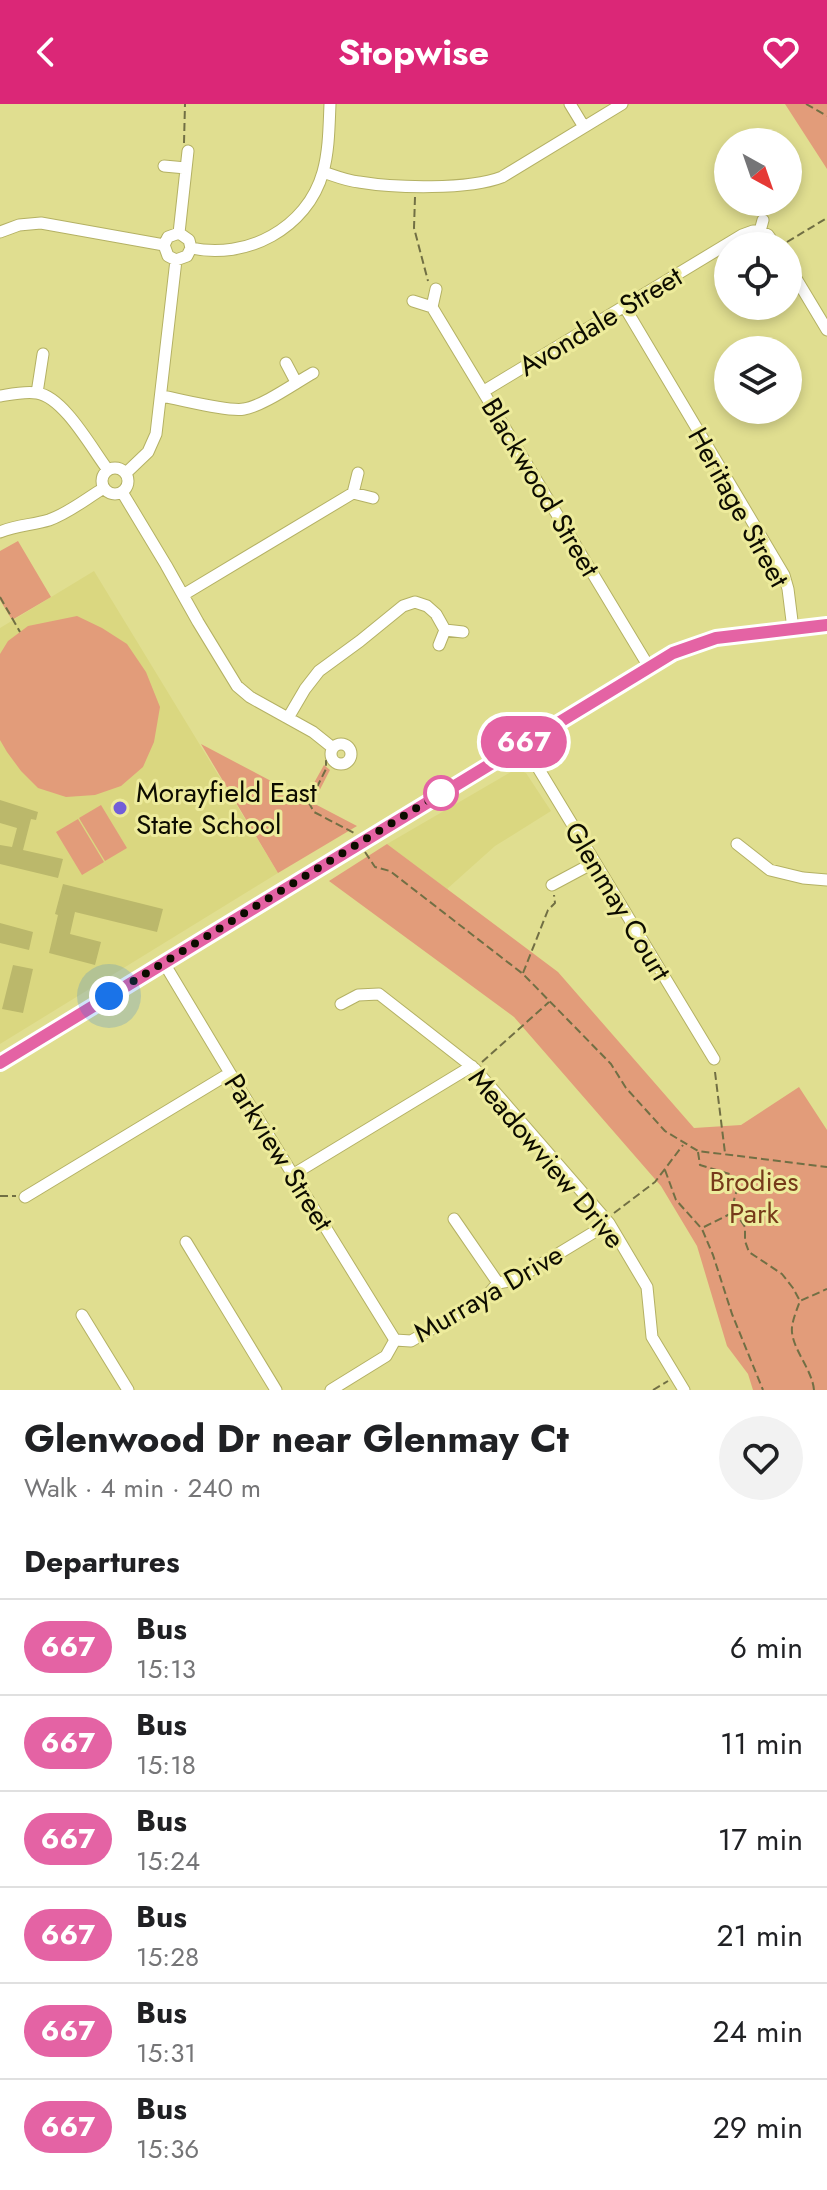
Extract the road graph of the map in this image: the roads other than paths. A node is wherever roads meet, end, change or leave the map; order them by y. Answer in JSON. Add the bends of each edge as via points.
{"nodes":[{"id":1,"x":330,"y":104,"type":"edge"},
{"id":2,"x":570,"y":104,"type":"edge"},
{"id":3,"x":622,"y":104,"type":"edge"},
{"id":4,"x":584,"y":127,"type":"junction"},
{"id":5,"x":188,"y":151,"type":"road end"},
{"id":6,"x":164,"y":166,"type":"dead end"},
{"id":7,"x":186,"y":168,"type":"junction"},
{"id":8,"x":323,"y":172,"type":"junction"},
{"id":9,"x":0,"y":232,"type":"edge"},
{"id":10,"x":750,"y":232,"type":"edge"},
{"id":11,"x":766,"y":232,"type":"edge"},
{"id":12,"x":179,"y":233,"type":"junction"},
{"id":13,"x":164,"y":245,"type":"junction"},
{"id":14,"x":191,"y":248,"type":"junction"},
{"id":15,"x":714,"y":252,"type":"edge"},
{"id":16,"x":176,"y":260,"type":"junction"},
{"id":17,"x":802,"y":288,"type":"edge"},
{"id":18,"x":436,"y":289,"type":"road end"},
{"id":19,"x":413,"y":301,"type":"dead end"},
{"id":20,"x":624,"y":306,"type":"junction"},
{"id":21,"x":432,"y":307,"type":"junction"},
{"id":22,"x":827,"y":330,"type":"edge"},
{"id":23,"x":43,"y":354,"type":"dead end"},
{"id":24,"x":286,"y":363,"type":"dead end"},
{"id":25,"x":313,"y":373,"type":"dead end"},
{"id":26,"x":296,"y":382,"type":"junction"},
{"id":27,"x":484,"y":391,"type":"junction"},
{"id":28,"x":37,"y":393,"type":"junction"},
{"id":29,"x":0,"y":396,"type":"edge"},
{"id":30,"x":161,"y":396,"type":"junction"},
{"id":31,"x":108,"y":470,"type":"junction"},
{"id":32,"x":126,"y":473,"type":"junction"},
{"id":33,"x":358,"y":473,"type":"dead end"},
{"id":34,"x":104,"y":488,"type":"junction"},
{"id":35,"x":122,"y":492,"type":"junction"},
{"id":36,"x":353,"y":493,"type":"junction"},
{"id":37,"x":373,"y":498,"type":"dead end"},
{"id":38,"x":0,"y":532,"type":"edge"},
{"id":39,"x":183,"y":595,"type":"junction"},
{"id":40,"x":827,"y":625,"type":"edge"},
{"id":41,"x":793,"y":629,"type":"junction"},
{"id":42,"x":445,"y":630,"type":"junction"},
{"id":43,"x":463,"y":632,"type":"dead end"},
{"id":44,"x":439,"y":645,"type":"dead end"},
{"id":45,"x":649,"y":667,"type":"junction"},
{"id":46,"x":288,"y":718,"type":"junction"},
{"id":47,"x":523,"y":743,"type":"junction"},
{"id":48,"x":332,"y":753,"type":"road end"},
{"id":49,"x":737,"y":844,"type":"dead end"},
{"id":50,"x":595,"y":862,"type":"junction"},
{"id":51,"x":827,"y":880,"type":"edge"},
{"id":52,"x":552,"y":885,"type":"road end"},
{"id":53,"x":164,"y":963,"type":"junction"},
{"id":54,"x":341,"y":1004,"type":"dead end"},
{"id":55,"x":714,"y":1059,"type":"road end"},
{"id":56,"x":0,"y":1063,"type":"edge"},
{"id":57,"x":474,"y":1068,"type":"junction"},
{"id":58,"x":230,"y":1073,"type":"junction"},
{"id":59,"x":294,"y":1174,"type":"junction"},
{"id":60,"x":25,"y":1197,"type":"road end"},
{"id":61,"x":454,"y":1219,"type":"dead end"},
{"id":62,"x":607,"y":1221,"type":"junction"},
{"id":63,"x":186,"y":1242,"type":"dead end"},
{"id":64,"x":498,"y":1283,"type":"junction"},
{"id":65,"x":82,"y":1315,"type":"dead end"},
{"id":66,"x":395,"y":1340,"type":"junction"},
{"id":67,"x":128,"y":1390,"type":"edge"},
{"id":68,"x":276,"y":1390,"type":"edge"},
{"id":69,"x":331,"y":1390,"type":"edge"},
{"id":70,"x":684,"y":1390,"type":"edge"}],
"edges":[{"from":1,"to":8,"type":"street"},
{"from":2,"to":4,"type":"street"},
{"from":3,"to":4,"type":"street"},
{"from":4,"to":8,"type":"street","via":[[502,177],[465,186],[361,183]]},
{"from":5,"to":7,"type":"street"},
{"from":6,"to":7,"type":"street"},
{"from":7,"to":12,"type":"street"},
{"from":8,"to":14,"type":"street","via":[[306,205],[271,236],[243,249]]},
{"from":9,"to":13,"type":"street","via":[[41,223]]},
{"from":10,"to":11,"type":"street","name":"Avondale Street","via":[[762,226]]},
{"from":12,"to":13,"type":"street"},
{"from":12,"to":14,"type":"street"},
{"from":13,"to":16,"type":"street"},
{"from":14,"to":16,"type":"street"},
{"from":15,"to":20,"type":"street","name":"Avondale Street"},
{"from":16,"to":30,"type":"street"},
{"from":17,"to":22,"type":"street"},
{"from":18,"to":21,"type":"street"},
{"from":19,"to":21,"type":"street"},
{"from":20,"to":27,"type":"street","name":"Avondale Street"},
{"from":20,"to":41,"type":"street","name":"Heritage Street","via":[[784,575]]},
{"from":21,"to":27,"type":"street","name":"Blackwood Street"},
{"from":23,"to":28,"type":"street"},
{"from":24,"to":26,"type":"street"},
{"from":25,"to":26,"type":"street"},
{"from":26,"to":30,"type":"street","via":[[244,409]]},
{"from":27,"to":45,"type":"street","name":"Blackwood Street"},
{"from":28,"to":29,"type":"street"},
{"from":28,"to":31,"type":"street","via":[[58,403]]},
{"from":30,"to":32,"type":"street","via":[[152,444]]},
{"from":31,"to":32,"type":"street","via":[[116,467]]},
{"from":31,"to":34,"type":"street"},
{"from":32,"to":35,"type":"street","via":[[128,485]]},
{"from":33,"to":36,"type":"street"},
{"from":34,"to":35,"type":"street"},
{"from":34,"to":38,"type":"street","via":[[47,521]]},
{"from":35,"to":39,"type":"street"},
{"from":36,"to":37,"type":"street"},
{"from":36,"to":39,"type":"street"},
{"from":39,"to":46,"type":"street","via":[[237,686]]},
{"from":40,"to":41,"type":"street"},
{"from":41,"to":45,"type":"street","via":[[705,641]]},
{"from":42,"to":43,"type":"street"},
{"from":42,"to":44,"type":"street"},
{"from":42,"to":46,"type":"street","via":[[427,606],[403,606],[319,671]]},
{"from":45,"to":47,"type":"street"},
{"from":46,"to":48,"type":"street","via":[[313,732]]},
{"from":47,"to":50,"type":"street","name":"Glenmay Court"},
{"from":47,"to":53,"type":"street"},
{"from":49,"to":51,"type":"street","via":[[770,870]]},
{"from":50,"to":52,"type":"street"},
{"from":50,"to":55,"type":"street","name":"Glenmay Court"},
{"from":53,"to":56,"type":"street"},
{"from":53,"to":58,"type":"street","name":"Parkview Street"},
{"from":54,"to":57,"type":"street","name":"Meadowview Drive","via":[[358,995],[379,994]]},
{"from":57,"to":59,"type":"street"},
{"from":57,"to":62,"type":"street","name":"Meadowview Drive"},
{"from":58,"to":59,"type":"street","name":"Parkview Street"},
{"from":58,"to":60,"type":"street"},
{"from":59,"to":66,"type":"street","name":"Parkview Street"},
{"from":61,"to":64,"type":"street"},
{"from":62,"to":64,"type":"street","name":"Murraya Drive","via":[[515,1280]]},
{"from":62,"to":70,"type":"street","name":"Meadowview Drive","via":[[647,1287],[652,1337]]},
{"from":63,"to":68,"type":"street"},
{"from":64,"to":66,"type":"street","name":"Murraya Drive","via":[[485,1298],[411,1341]]},
{"from":65,"to":67,"type":"street"},
{"from":66,"to":69,"type":"street","name":"Murraya Drive","via":[[386,1356]]}]}
